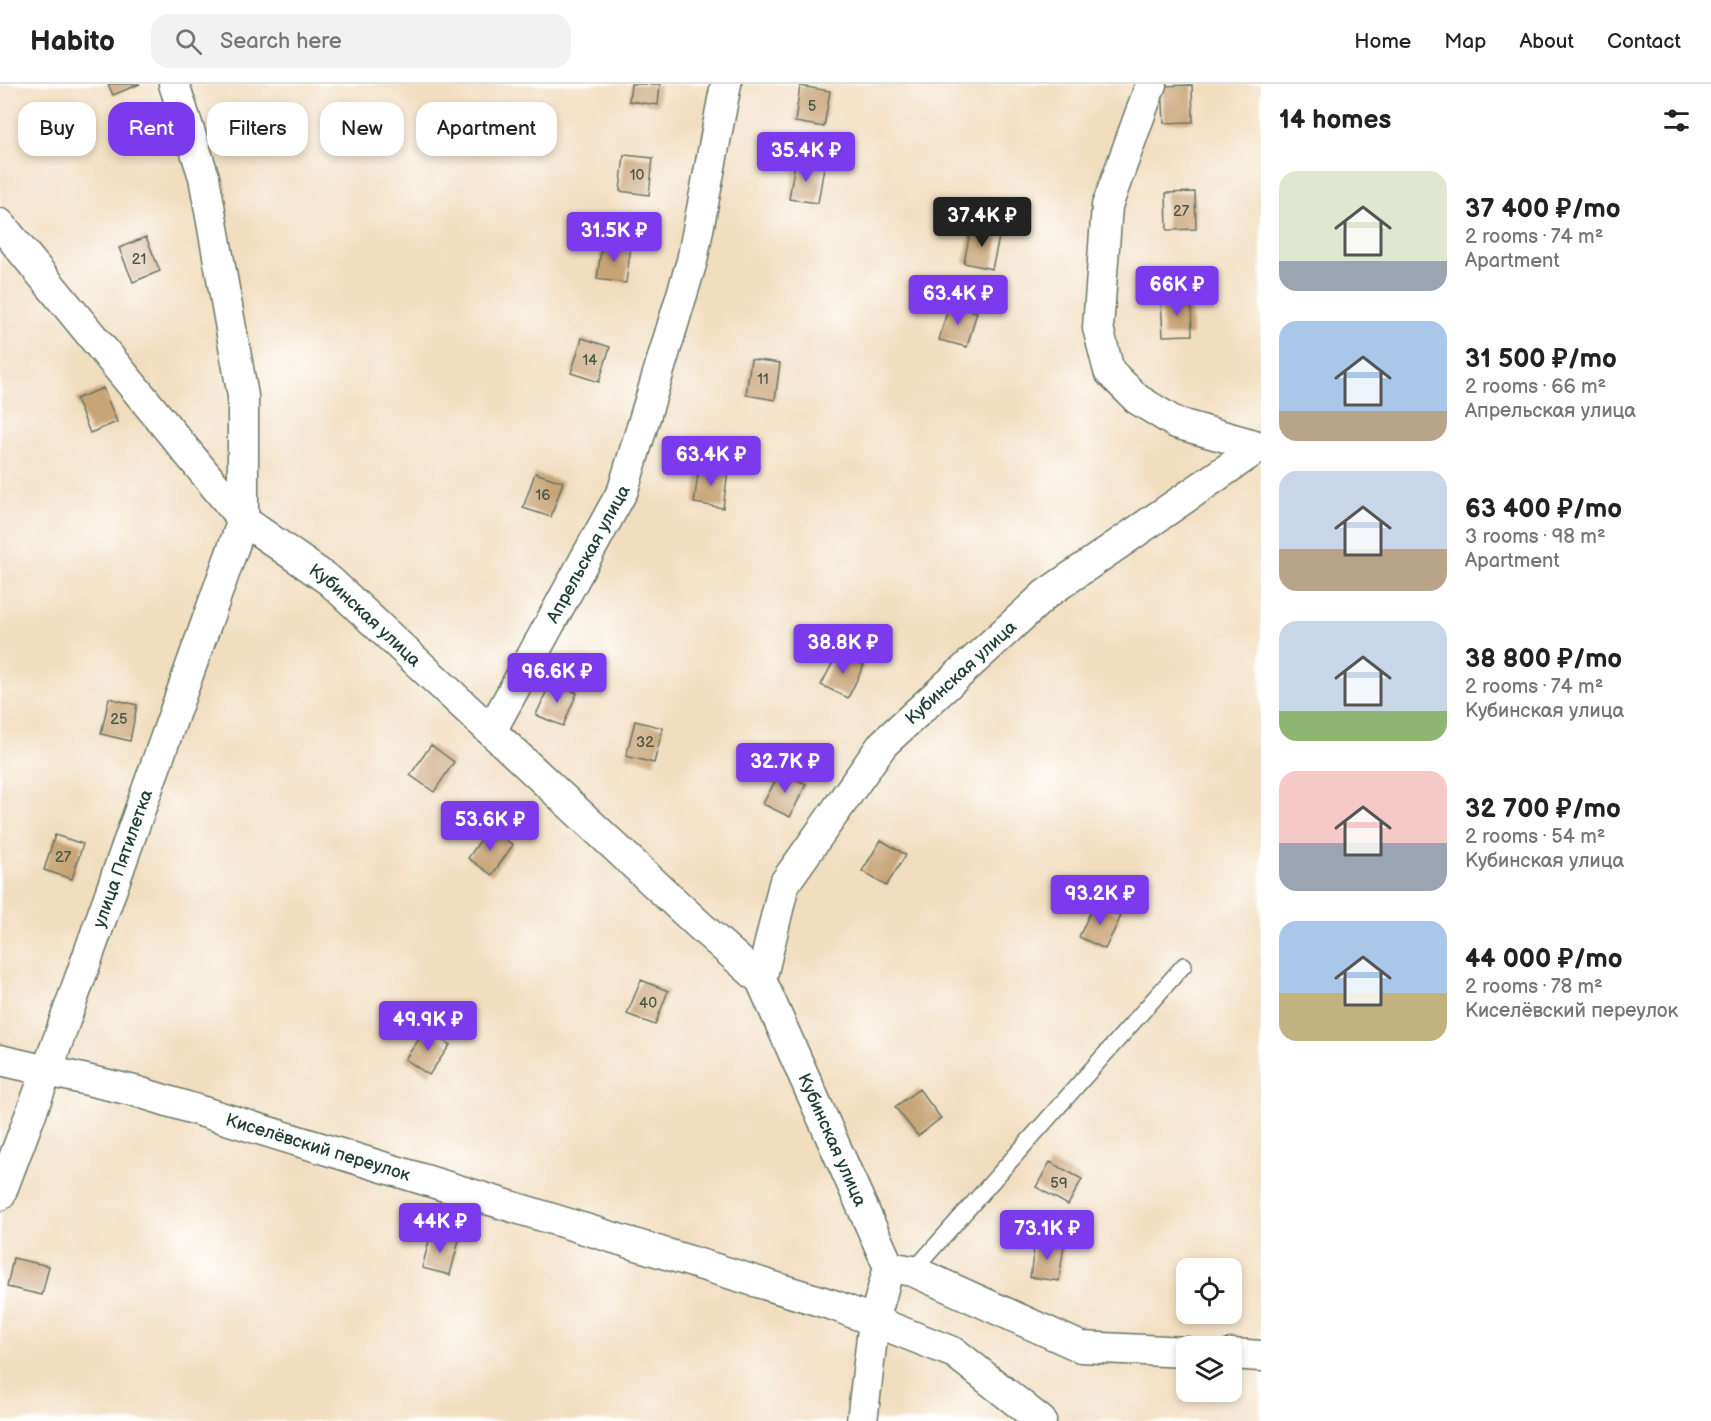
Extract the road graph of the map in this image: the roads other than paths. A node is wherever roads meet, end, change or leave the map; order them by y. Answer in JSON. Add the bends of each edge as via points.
{"nodes":[{"id":1,"x":174,"y":84,"type":"edge"},
{"id":2,"x":726,"y":84,"type":"edge"},
{"id":3,"x":1151,"y":84,"type":"edge"},
{"id":4,"x":0,"y":224,"type":"edge"},
{"id":5,"x":1260,"y":447,"type":"edge"},
{"id":6,"x":243,"y":520,"type":"junction"},
{"id":7,"x":491,"y":731,"type":"junction"},
{"id":8,"x":1184,"y":965,"type":"dead end"},
{"id":9,"x":761,"y":980,"type":"junction"},
{"id":10,"x":0,"y":1060,"type":"edge"},
{"id":11,"x":47,"y":1071,"type":"junction"},
{"id":12,"x":0,"y":1195,"type":"edge"},
{"id":13,"x":901,"y":1269,"type":"junction"},
{"id":14,"x":874,"y":1321,"type":"junction"},
{"id":15,"x":1176,"y":1352,"type":"edge"},
{"id":16,"x":1242,"y":1355,"type":"edge"},
{"id":17,"x":1261,"y":1356,"type":"edge"},
{"id":18,"x":862,"y":1421,"type":"edge"},
{"id":19,"x":1041,"y":1421,"type":"edge"}],
"edges":[{"from":1,"to":6,"type":"street","name":"улица Пятилетка","via":[[204,177],[243,396]]},
{"from":2,"to":7,"type":"street","name":"Апрельская улица","via":[[692,261],[623,490]]},
{"from":3,"to":5,"type":"street","via":[[1107,206],[1098,328],[1109,370],[1137,399],[1176,423]]},
{"from":4,"to":6,"type":"street","name":"Кубинская улица"},
{"from":5,"to":9,"type":"street","name":"Кубинская улица","via":[[1046,594],[883,744],[784,884]]},
{"from":6,"to":7,"type":"street","name":"Кубинская улица","via":[[330,580]]},
{"from":6,"to":11,"type":"street","name":"улица Пятилетка"},
{"from":7,"to":9,"type":"street","name":"Кубинская улица"},
{"from":8,"to":13,"type":"lane"},
{"from":9,"to":13,"type":"street","name":"Кубинская улица"},
{"from":10,"to":11,"type":"street","name":"Киселёвский переулок"},
{"from":11,"to":12,"type":"street","name":"улица Пятилетка"},
{"from":11,"to":14,"type":"street","name":"Киселёвский переулок","via":[[135,1091],[836,1306]]},
{"from":13,"to":14,"type":"street"},
{"from":13,"to":15,"type":"street","via":[[1081,1347]]},
{"from":14,"to":18,"type":"street"},
{"from":14,"to":19,"type":"street","name":"Киселёвский переулок","via":[[954,1353]]},
{"from":16,"to":17,"type":"street"}]}
